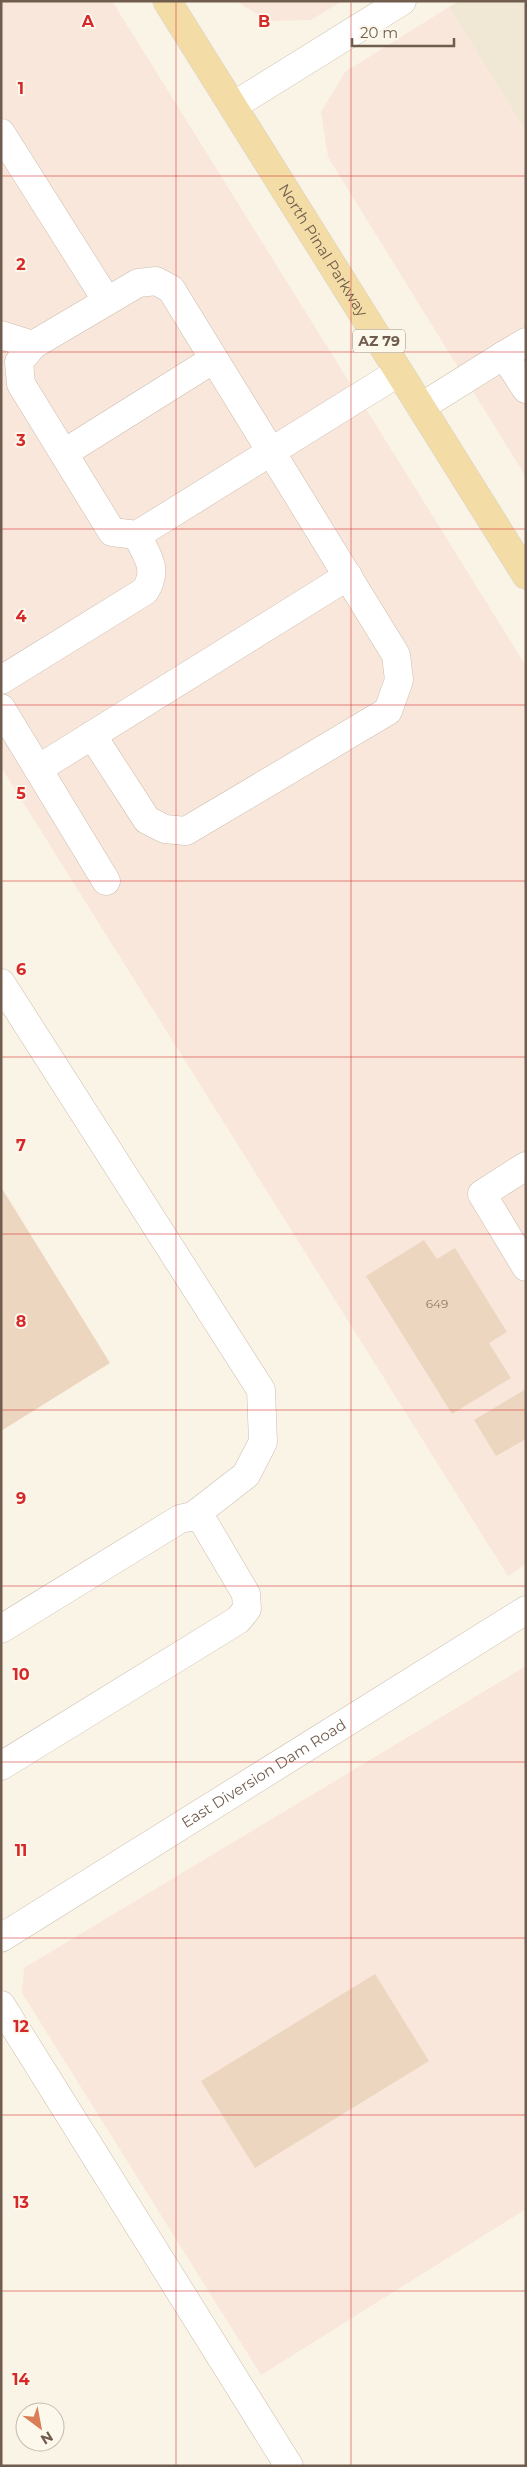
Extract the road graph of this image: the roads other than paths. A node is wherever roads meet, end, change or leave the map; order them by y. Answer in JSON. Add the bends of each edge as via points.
{"nodes":[{"id":1,"x":167,"y":1,"type":"edge"},
{"id":2,"x":402,"y":1,"type":"edge"},
{"id":3,"x":233,"y":106,"type":"junction"},
{"id":4,"x":1,"y":133,"type":"edge"},
{"id":5,"x":107,"y":301,"type":"junction"},
{"id":6,"x":1,"y":335,"type":"edge"},
{"id":7,"x":32,"y":345,"type":"junction"},
{"id":8,"x":515,"y":348,"type":"edge"},
{"id":9,"x":214,"y":359,"type":"junction"},
{"id":10,"x":399,"y":372,"type":"junction"},
{"id":11,"x":526,"y":389,"type":"edge"},
{"id":12,"x":421,"y":407,"type":"junction"},
{"id":13,"x":272,"y":452,"type":"junction"},
{"id":14,"x":64,"y":453,"type":"junction"},
{"id":15,"x":137,"y":536,"type":"junction"},
{"id":16,"x":526,"y":575,"type":"edge"},
{"id":17,"x":348,"y":576,"type":"junction"},
{"id":18,"x":1,"y":680,"type":"edge"},
{"id":19,"x":1,"y":708,"type":"edge"},
{"id":20,"x":92,"y":735,"type":"junction"},
{"id":21,"x":38,"y":768,"type":"junction"},
{"id":22,"x":106,"y":881,"type":"dead end"},
{"id":23,"x":1,"y":983,"type":"edge"},
{"id":24,"x":526,"y":1166,"type":"edge"},
{"id":25,"x":526,"y":1267,"type":"edge"},
{"id":26,"x":193,"y":1516,"type":"junction"},
{"id":27,"x":526,"y":1610,"type":"edge"},
{"id":28,"x":1,"y":1629,"type":"edge"},
{"id":29,"x":1,"y":1766,"type":"edge"},
{"id":30,"x":1,"y":1938,"type":"edge"},
{"id":31,"x":1,"y":2005,"type":"edge"},
{"id":32,"x":289,"y":2466,"type":"edge"}],
"edges":[{"from":1,"to":3,"type":"main road","name":"North Pinal Parkway","number":"AZ 79"},
{"from":2,"to":3,"type":"street"},
{"from":3,"to":10,"type":"main road","name":"North Pinal Parkway","number":"AZ 79"},
{"from":4,"to":5,"type":"street"},
{"from":5,"to":7,"type":"street"},
{"from":5,"to":9,"type":"street","via":[[138,282],[156,281],[170,289]]},
{"from":6,"to":7,"type":"street"},
{"from":7,"to":14,"type":"street","via":[[19,362],[21,384]]},
{"from":8,"to":11,"type":"street"},
{"from":8,"to":12,"type":"street"},
{"from":9,"to":13,"type":"street"},
{"from":9,"to":14,"type":"street"},
{"from":10,"to":12,"type":"main road","name":"North Pinal Parkway","number":"AZ 79"},
{"from":10,"to":13,"type":"street"},
{"from":12,"to":16,"type":"main road","name":"North Pinal Parkway","number":"AZ 79"},
{"from":13,"to":15,"type":"street"},
{"from":13,"to":17,"type":"street"},
{"from":14,"to":15,"type":"street","via":[[112,532]]},
{"from":15,"to":18,"type":"street","via":[[152,565],[152,580],[145,591]]},
{"from":17,"to":20,"type":"street"},
{"from":17,"to":20,"type":"street","via":[[396,655],[399,680],[388,711],[186,831],[164,829],[147,820]]},
{"from":19,"to":21,"type":"street"},
{"from":20,"to":21,"type":"street"},
{"from":21,"to":22,"type":"street"},
{"from":23,"to":26,"type":"street","via":[[261,1390],[263,1442],[246,1475]]},
{"from":24,"to":25,"type":"street","via":[[482,1194]]},
{"from":26,"to":28,"type":"street","via":[[180,1519]]},
{"from":26,"to":29,"type":"street","via":[[204,1521],[246,1594],[247,1609],[238,1620]]},
{"from":27,"to":30,"type":"street","name":"East Diversion Dam Road"},
{"from":31,"to":32,"type":"street"}]}
